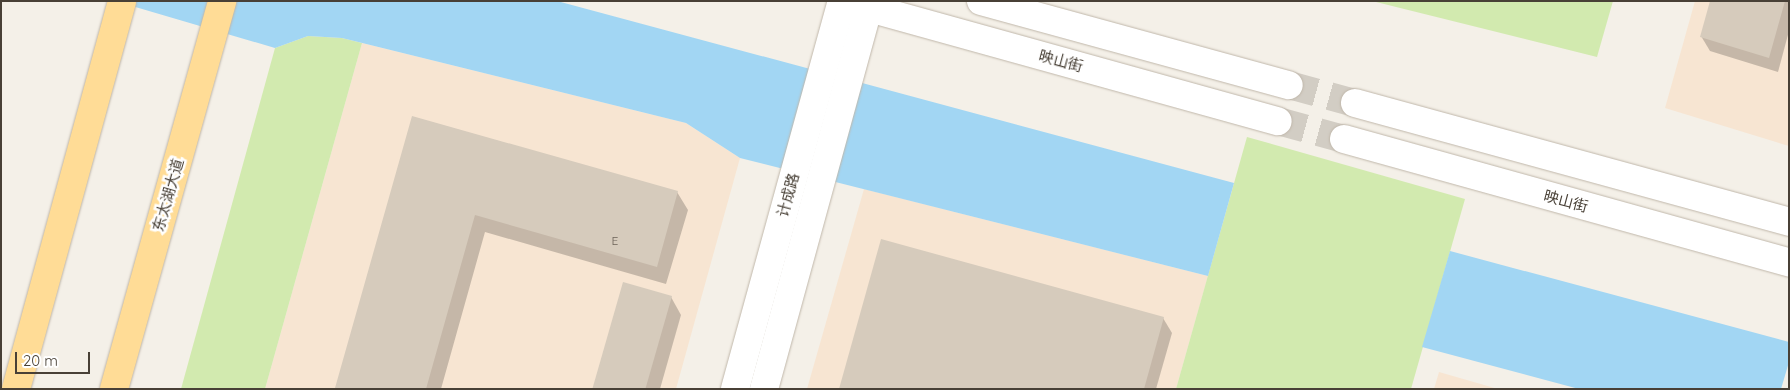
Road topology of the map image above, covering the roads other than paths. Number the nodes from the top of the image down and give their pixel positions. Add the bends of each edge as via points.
1 (122, 1) edge
2 (222, 1) edge
3 (981, 1) edge
4 (856, 3) edge
5 (1289, 85) tunnel mouth
6 (1355, 103) tunnel mouth
7 (1278, 121) tunnel mouth
8 (1344, 139) tunnel mouth
9 (1789, 222) edge
10 (1789, 262) edge
11 (16, 389) edge
12 (114, 389) edge
13 (735, 389) edge
14 (764, 389) edge

1 - 11 main road
2 - 12 main road, 东太湖大道
3 - 5 street
4 - 7 street, 映山街
4 - 13 street, 计成路
4 - 14 street, 计成路
6 - 9 street
8 - 10 street, 映山街

